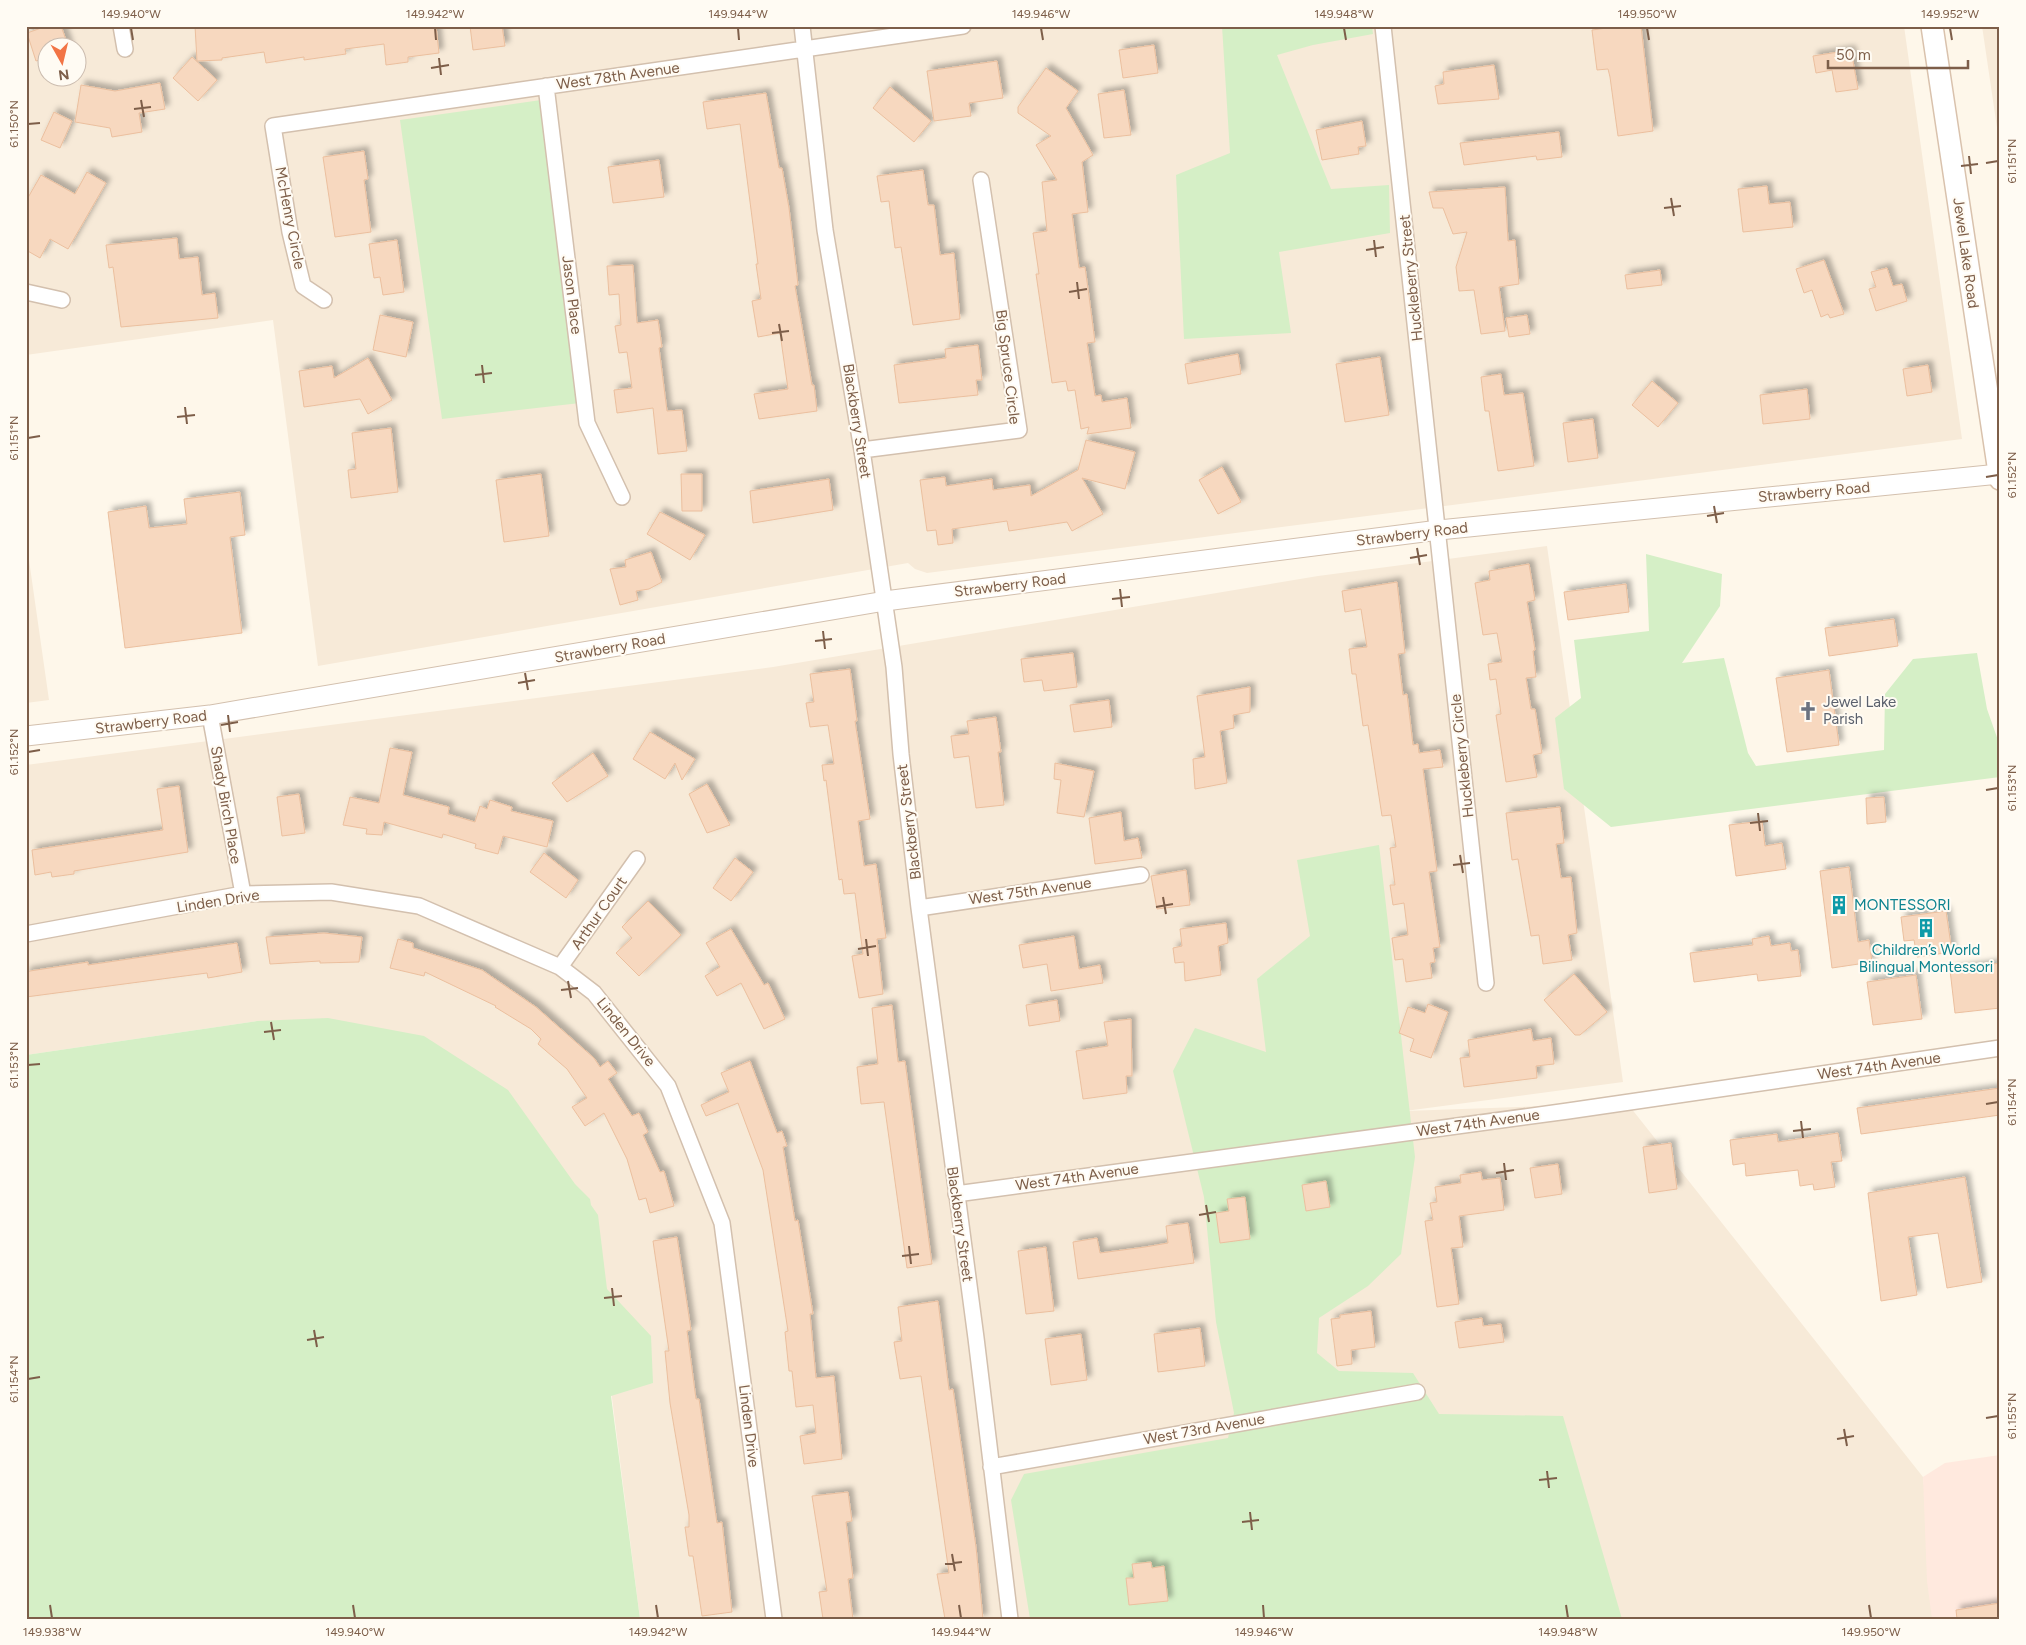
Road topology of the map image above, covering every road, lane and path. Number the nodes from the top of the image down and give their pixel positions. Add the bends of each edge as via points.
1 (121, 26) edge
2 (802, 26) edge
3 (963, 26) edge
4 (1383, 26) edge
5 (1932, 26) edge
6 (805, 48) junction
7 (124, 49) dead end
8 (546, 86) junction
9 (273, 126) joint
10 (981, 180) dead end
11 (26, 292) edge
12 (62, 300) dead end
13 (324, 300) dead end
14 (862, 450) junction
15 (1999, 474) edge
16 (2000, 479) edge
17 (622, 497) dead end
18 (1439, 530) junction
19 (885, 602) junction
20 (210, 715) junction
21 (26, 736) edge
22 (637, 859) dead end
23 (1141, 875) dead end
24 (243, 894) junction
25 (919, 908) junction
26 (26, 934) edge
27 (560, 967) junction
28 (1486, 983) dead end
29 (2000, 1048) edge
30 (956, 1194) junction
31 (1417, 1392) dead end
32 (991, 1467) junction
33 (774, 1619) edge
34 (1010, 1619) edge

1 - 7 street
2 - 6 street, Blackberry Street
3 - 6 street, West 78th Avenue
4 - 18 street, Huckleberry Street
5 - 15 main road, Jewel Lake Road
6 - 8 street, West 78th Avenue
6 - 14 street, Blackberry Street via 825,230
8 - 9 street, West 78th Avenue
8 - 17 street, Jason Place via 588,423
9 - 13 street, McHenry Circle via 290,232 303,286
10 - 14 street, Big Spruce Circle via 1019,430
11 - 12 street
14 - 19 street, Blackberry Street
15 - 16 main road, Jewel Lake Road
15 - 18 street, Strawberry Road
18 - 19 street, Strawberry Road
18 - 28 street, Huckleberry Circle
19 - 20 street, Strawberry Road
19 - 25 street, Blackberry Street
20 - 21 street, Strawberry Road
20 - 24 street, Shady Birch Place
22 - 27 street, Arthur Court
23 - 25 street, West 75th Avenue
24 - 26 street, Linden Drive
24 - 27 street, Linden Drive via 331,892 419,906
25 - 30 street, Blackberry Street
27 - 33 street, Linden Drive via 594,993 668,1086 722,1223
29 - 30 street, West 74th Avenue via 1568,1111
30 - 32 street, Blackberry Street
31 - 32 street, West 73rd Avenue
32 - 34 street, Blackberry Street

